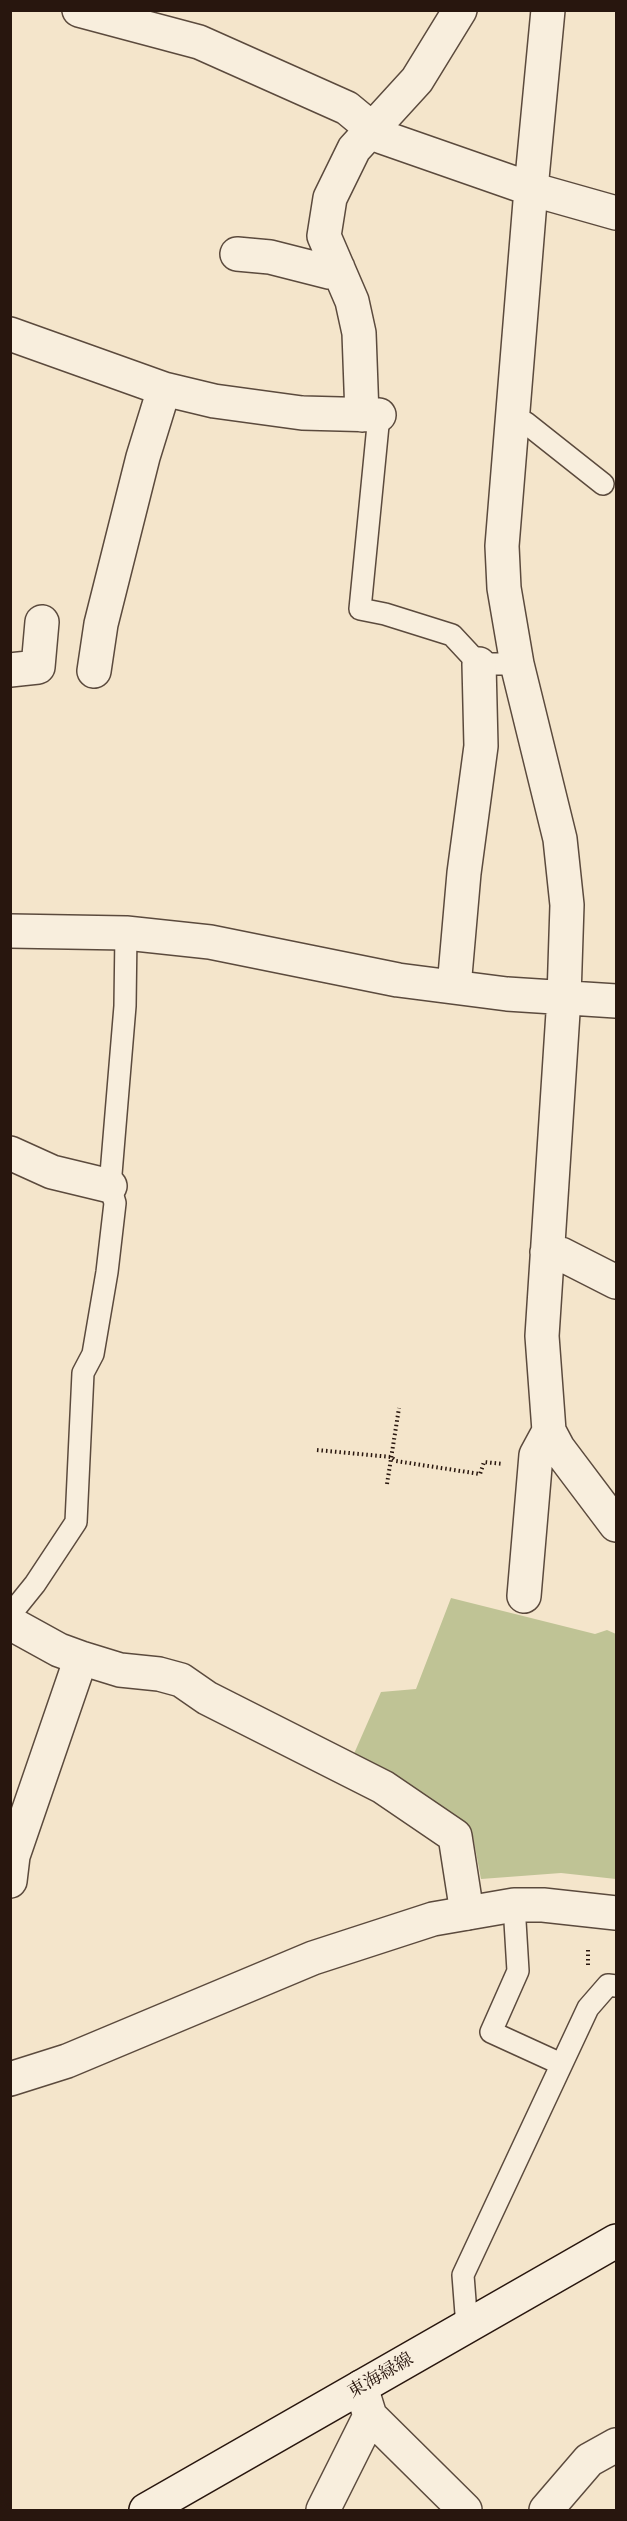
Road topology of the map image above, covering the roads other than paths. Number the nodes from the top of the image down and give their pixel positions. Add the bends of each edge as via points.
1 (79, 10) edge
2 (460, 10) edge
3 (548, 10) edge
4 (373, 130) junction
5 (531, 189) junction
6 (616, 213) edge
7 (237, 254) dead end
8 (338, 268) junction
9 (10, 334) edge
10 (164, 389) junction
11 (371, 415) junction
12 (512, 421) junction
13 (603, 484) dead end
14 (42, 622) dead end
15 (480, 664) junction
16 (517, 664) junction
17 (10, 670) edge
18 (94, 671) dead end
19 (10, 931) edge
20 (126, 933) junction
21 (454, 987) junction
22 (564, 997) junction
23 (616, 1001) edge
24 (10, 1153) edge
25 (110, 1186) junction
26 (547, 1252) junction
27 (616, 1282) edge
28 (549, 1431) junction
29 (616, 1525) edge
30 (524, 1596) dead end
31 (10, 1615) edge
32 (10, 1623) edge
33 (81, 1658) junction
34 (11, 1864) edge
35 (514, 1905) junction
36 (467, 1913) junction
37 (616, 1913) edge
38 (616, 1986) edge
39 (561, 2064) junction
40 (10, 2079) edge
41 (616, 2241) edge
42 (467, 2327) junction
43 (366, 2402) junction
44 (616, 2445) edge
45 (146, 2511) edge
46 (323, 2511) edge
47 (465, 2511) edge
48 (546, 2511) edge

1 - 4 street via 199,42 346,108
2 - 4 street via 417,80
3 - 5 street
4 - 5 street via 382,137
4 - 8 street via 354,148 330,198 324,236
5 - 6 street
5 - 12 street
7 - 8 street via 270,257 329,272
8 - 11 street via 352,301
9 - 10 street
10 - 11 street via 214,401 302,413
10 - 18 street via 104,613
11 - 15 lane via 360,609 452,635
12 - 13 lane via 526,423
12 - 16 street via 502,546 504,588
14 - 17 street via 38,667
15 - 16 lane
15 - 21 street via 481,746
16 - 22 street via 560,839 567,905
19 - 20 street
20 - 21 street via 210,942 398,980
20 - 25 lane via 125,1006
21 - 22 street
22 - 23 street
22 - 26 street
24 - 25 street via 52,1172
25 - 31 lane via 115,1203 107,1272 93,1354 83,1373 76,1522
26 - 27 street via 561,1254
26 - 28 street via 542,1336
28 - 29 street
28 - 30 street via 536,1455
32 - 33 street
33 - 34 street
33 - 36 street via 120,1670 181,1680 207,1698 383,1787 455,1836
35 - 36 street
35 - 37 street
35 - 39 lane via 518,1971 491,2032
36 - 40 street via 433,1919 313,1958 67,2061
38 - 39 lane via 608,1985 588,2008
39 - 42 lane via 463,2275
41 - 42 street, 東海緑線
42 - 43 street, 東海緑線
43 - 45 street, 東海緑線
43 - 46 street
43 - 47 street
44 - 48 street via 588,2460

